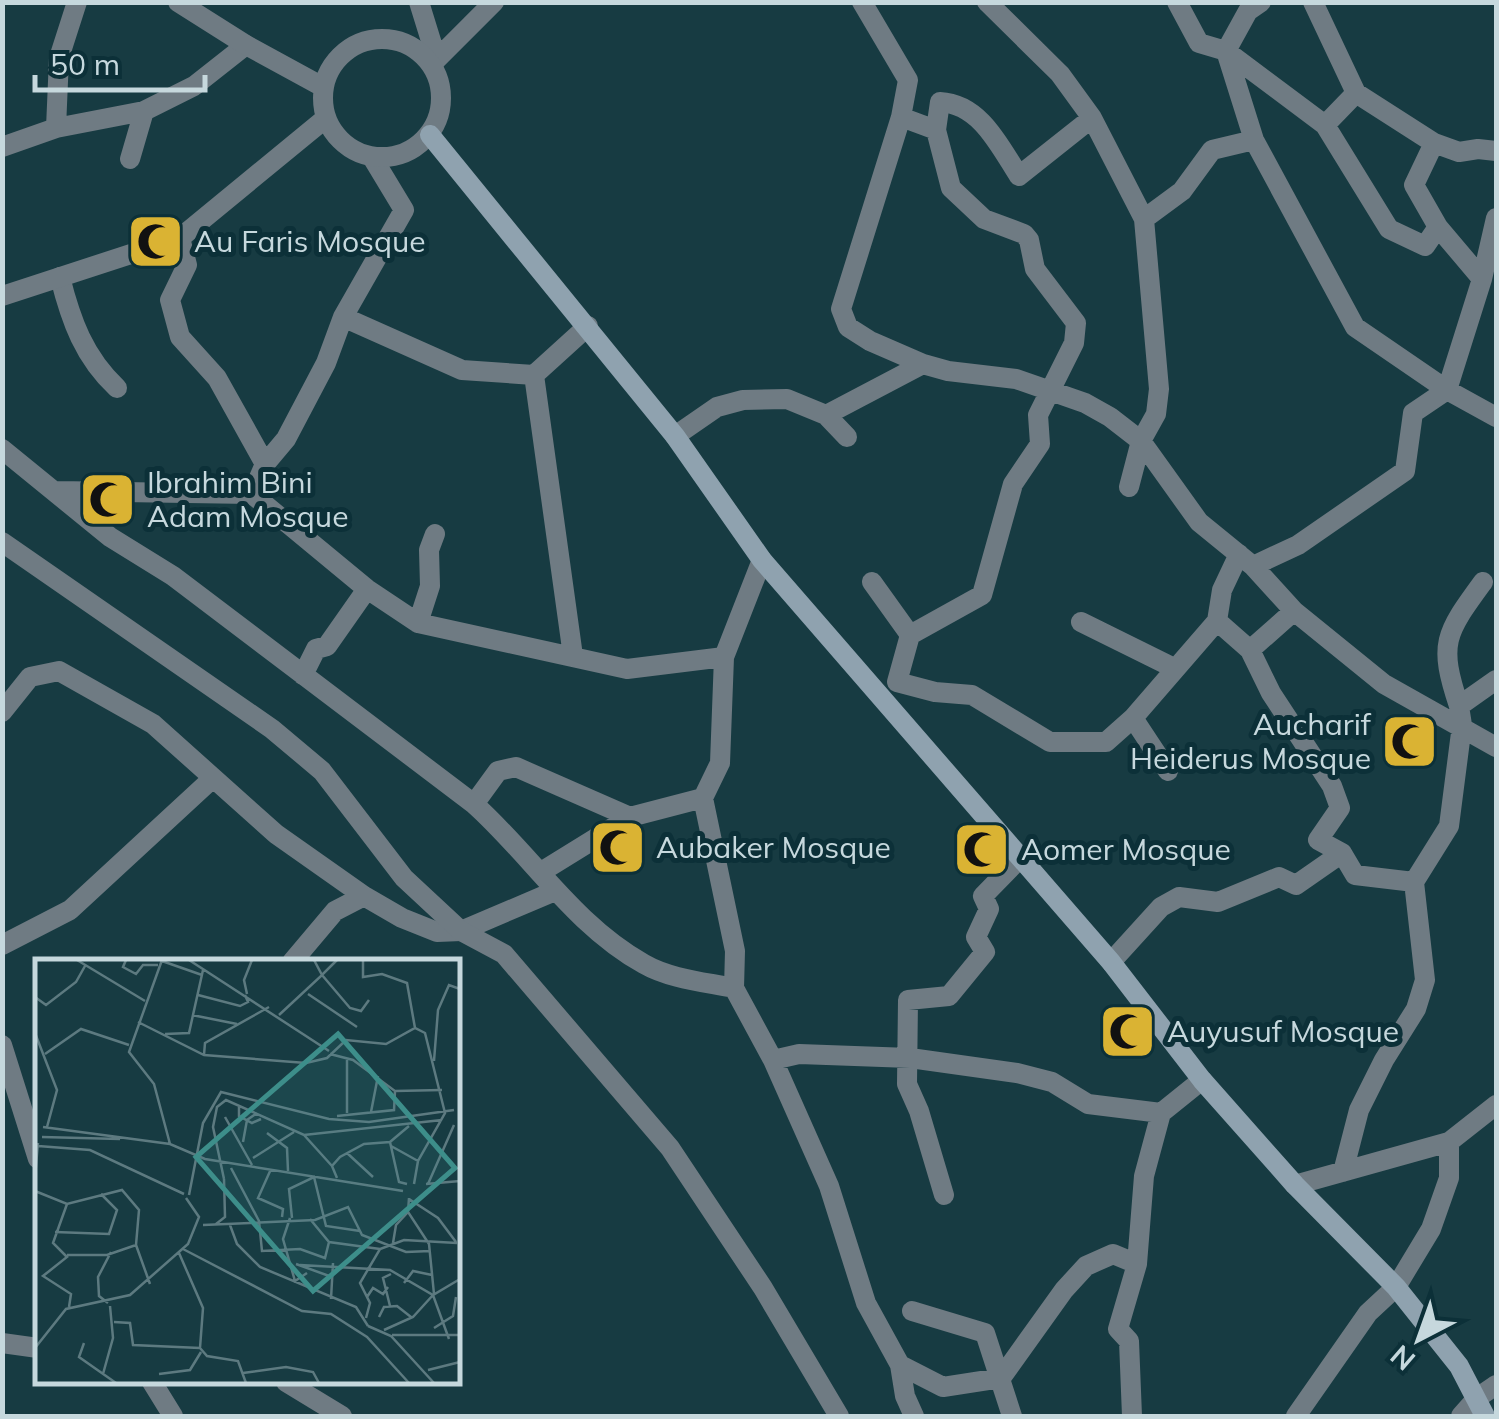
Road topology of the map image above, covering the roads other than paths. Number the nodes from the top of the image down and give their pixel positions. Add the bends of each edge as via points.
1 (77, 2) edge
2 (178, 2) edge
3 (419, 2) edge
4 (494, 2) edge
5 (862, 2) edge
6 (987, 2) edge
7 (1177, 2) edge
8 (1261, 2) edge
9 (1313, 2) edge
10 (246, 45) junction
11 (1226, 51) junction
12 (434, 61) junction
13 (323, 87) junction
14 (1356, 94) junction
15 (144, 112) junction
16 (326, 118) junction
17 (901, 118) junction
18 (1092, 118) junction
19 (1325, 125) junction
20 (56, 128) junction
21 (936, 130) junction
22 (430, 135) junction
23 (1254, 140) junction
24 (1434, 142) junction
25 (2, 147) edge
26 (1496, 151) edge
27 (372, 157) junction
28 (130, 159) dead end
29 (1496, 218) edge
30 (1144, 219) junction
31 (1438, 228) junction
32 (180, 238) junction
33 (60, 277) junction
34 (1482, 279) junction
35 (2, 296) edge
36 (343, 317) junction
37 (588, 326) junction
38 (923, 364) junction
39 (534, 376) junction
40 (117, 388) dead end
41 (1447, 390) junction
42 (1047, 392) junction
43 (826, 415) junction
44 (1496, 417) edge
45 (675, 436) junction
46 (847, 437) dead end
47 (1142, 441) junction
48 (2, 449) edge
49 (264, 464) junction
50 (1129, 487) dead end
51 (56, 491) junction
52 (252, 494) junction
53 (435, 534) dead end
54 (2, 542) edge
55 (762, 560) junction
56 (1246, 560) junction
57 (872, 582) dead end
58 (1483, 582) dead end
59 (367, 590) junction
60 (1294, 611) junction
61 (1217, 621) junction
62 (1081, 622) dead end
63 (418, 623) junction
64 (910, 635) junction
65 (1250, 650) junction
66 (573, 656) junction
67 (724, 657) junction
68 (1174, 668) junction
69 (303, 674) junction
70 (1496, 680) edge
71 (2, 712) edge
72 (1460, 716) junction
73 (1133, 718) junction
74 (1496, 747) edge
75 (1168, 771) dead end
76 (212, 778) junction
77 (703, 798) junction
78 (474, 804) junction
79 (630, 817) junction
80 (1342, 853) junction
81 (1022, 856) junction
82 (541, 872) junction
83 (1414, 882) junction
84 (556, 891) junction
85 (364, 896) junction
86 (461, 931) junction
87 (2, 945) edge
88 (295, 959) edge
89 (1112, 962) junction
90 (734, 988) junction
91 (2, 1044) edge
92 (910, 1058) junction
93 (773, 1060) junction
94 (1202, 1080) junction
95 (1496, 1105) edge
96 (1162, 1113) junction
97 (1450, 1142) junction
98 (35, 1149) edge
99 (1343, 1172) junction
100 (1296, 1185) junction
101 (944, 1195) dead end
102 (1136, 1264) junction
103 (1396, 1287) junction
104 (912, 1311) dead end
105 (2, 1343) edge
106 (35, 1348) edge
107 (900, 1365) junction
108 (1001, 1378) junction
109 (153, 1384) edge
110 (289, 1384) edge
111 (1496, 1386) edge
112 (1481, 1407) edge
113 (173, 1416) edge
114 (342, 1416) edge
115 (839, 1416) edge
116 (914, 1416) edge
117 (1012, 1416) edge
118 (1132, 1416) edge
119 (1296, 1416) edge
120 (1461, 1416) edge

1 - 20 street via 60,58
2 - 10 street
3 - 12 street
4 - 12 street
5 - 17 street via 908,80
6 - 18 street via 1060,74
7 - 11 street via 1199,43
8 - 11 street via 1248,10
9 - 14 street
10 - 13 street
10 - 15 street via 194,86
11 - 19 street
11 - 23 street
12 - 13 street via 400,40 360,42 342,52
12 - 22 street via 442,100
13 - 16 street
14 - 19 street
14 - 24 street
15 - 20 street
15 - 28 street
16 - 27 street via 344,144
16 - 32 street
17 - 21 street
17 - 38 street via 841,308 848,327
18 - 21 street via 1019,176 989,129 958,103 940,102
18 - 30 street
19 - 31 street via 1389,229 1424,246
20 - 25 street
21 - 42 street via 951,188 984,219 1030,240 1035,269 1076,323 1074,343
22 - 27 street via 404,154
22 - 37 main road
23 - 30 street via 1212,150 1182,191
23 - 41 street via 1355,327
24 - 26 street via 1459,152
24 - 31 street via 1414,186
27 - 36 street via 404,210
29 - 34 street
30 - 47 street via 1159,389
31 - 34 street
32 - 33 street
32 - 49 street via 187,265 170,300 180,337 217,378
33 - 35 street
33 - 40 street via 72,323 96,368
34 - 41 street
36 - 39 street via 462,370
36 - 49 street via 294,424
37 - 39 street
37 - 45 main road
38 - 42 street via 1016,378
38 - 43 street
39 - 66 street
41 - 44 street
41 - 56 street via 1413,413 1405,471 1298,544
42 - 47 street via 1085,403
42 - 64 street via 1038,415 1040,444 1013,484 982,595
43 - 45 street via 786,399 743,400 717,407
43 - 46 street
45 - 55 main road
47 - 50 street
47 - 56 street via 1199,522
48 - 51 street
49 - 52 street
51 - 52 street
51 - 69 street
52 - 59 street
53 - 63 street
54 - 86 street via 272,728 322,771 404,878
55 - 67 street
55 - 81 main road
56 - 60 street
56 - 61 street via 1222,590
57 - 64 street
58 - 72 street via 1452,624 1445,665
59 - 63 street
59 - 69 street
60 - 65 street
60 - 72 street via 1384,684
61 - 65 street
61 - 68 street
62 - 68 street
63 - 66 street
64 - 73 street via 896,682 972,695 1050,742 1106,742
65 - 80 street via 1332,786 1340,808 1318,840
66 - 67 street via 627,669
67 - 77 street via 720,763
68 - 73 street
69 - 78 street
70 - 72 street
71 - 76 street via 30,677 59,671 153,724
72 - 74 street
72 - 83 street via 1449,826
73 - 75 street
76 - 85 street
76 - 87 street via 70,910
77 - 79 street
77 - 90 street via 735,950
78 - 79 street via 498,770 516,768
78 - 82 street
79 - 82 street
80 - 83 street via 1354,875
80 - 89 street via 1296,885 1279,877 1218,902 1180,897 1161,907
81 - 89 main road
81 - 92 street via 982,896 989,909 976,937 984,952 949,996 908,1000
82 - 84 street
83 - 99 street via 1425,980 1416,1009 1358,1110
84 - 86 street
84 - 90 street via 646,966
85 - 86 street via 437,932
85 - 88 street via 335,911
86 - 115 street via 504,954 670,1148
89 - 94 main road
90 - 93 street
91 - 98 street
92 - 93 street via 799,1054
92 - 96 street via 1017,1073 1052,1082 1088,1104
92 - 101 street via 907,1084
93 - 107 street via 829,1186 866,1303
94 - 96 street
94 - 100 main road
95 - 97 street
96 - 102 street via 1144,1176
97 - 99 street
97 - 103 street via 1449,1178 1432,1230
99 - 100 street
100 - 103 main road
102 - 108 street via 1112,1254 1086,1266
102 - 118 street via 1118,1330 1130,1341
103 - 112 main road
103 - 119 street via 1368,1314
104 - 108 street via 985,1333
105 - 106 street
107 - 108 street via 944,1387
107 - 116 street
108 - 117 street
109 - 113 street
110 - 114 street
111 - 112 street
112 - 120 street

